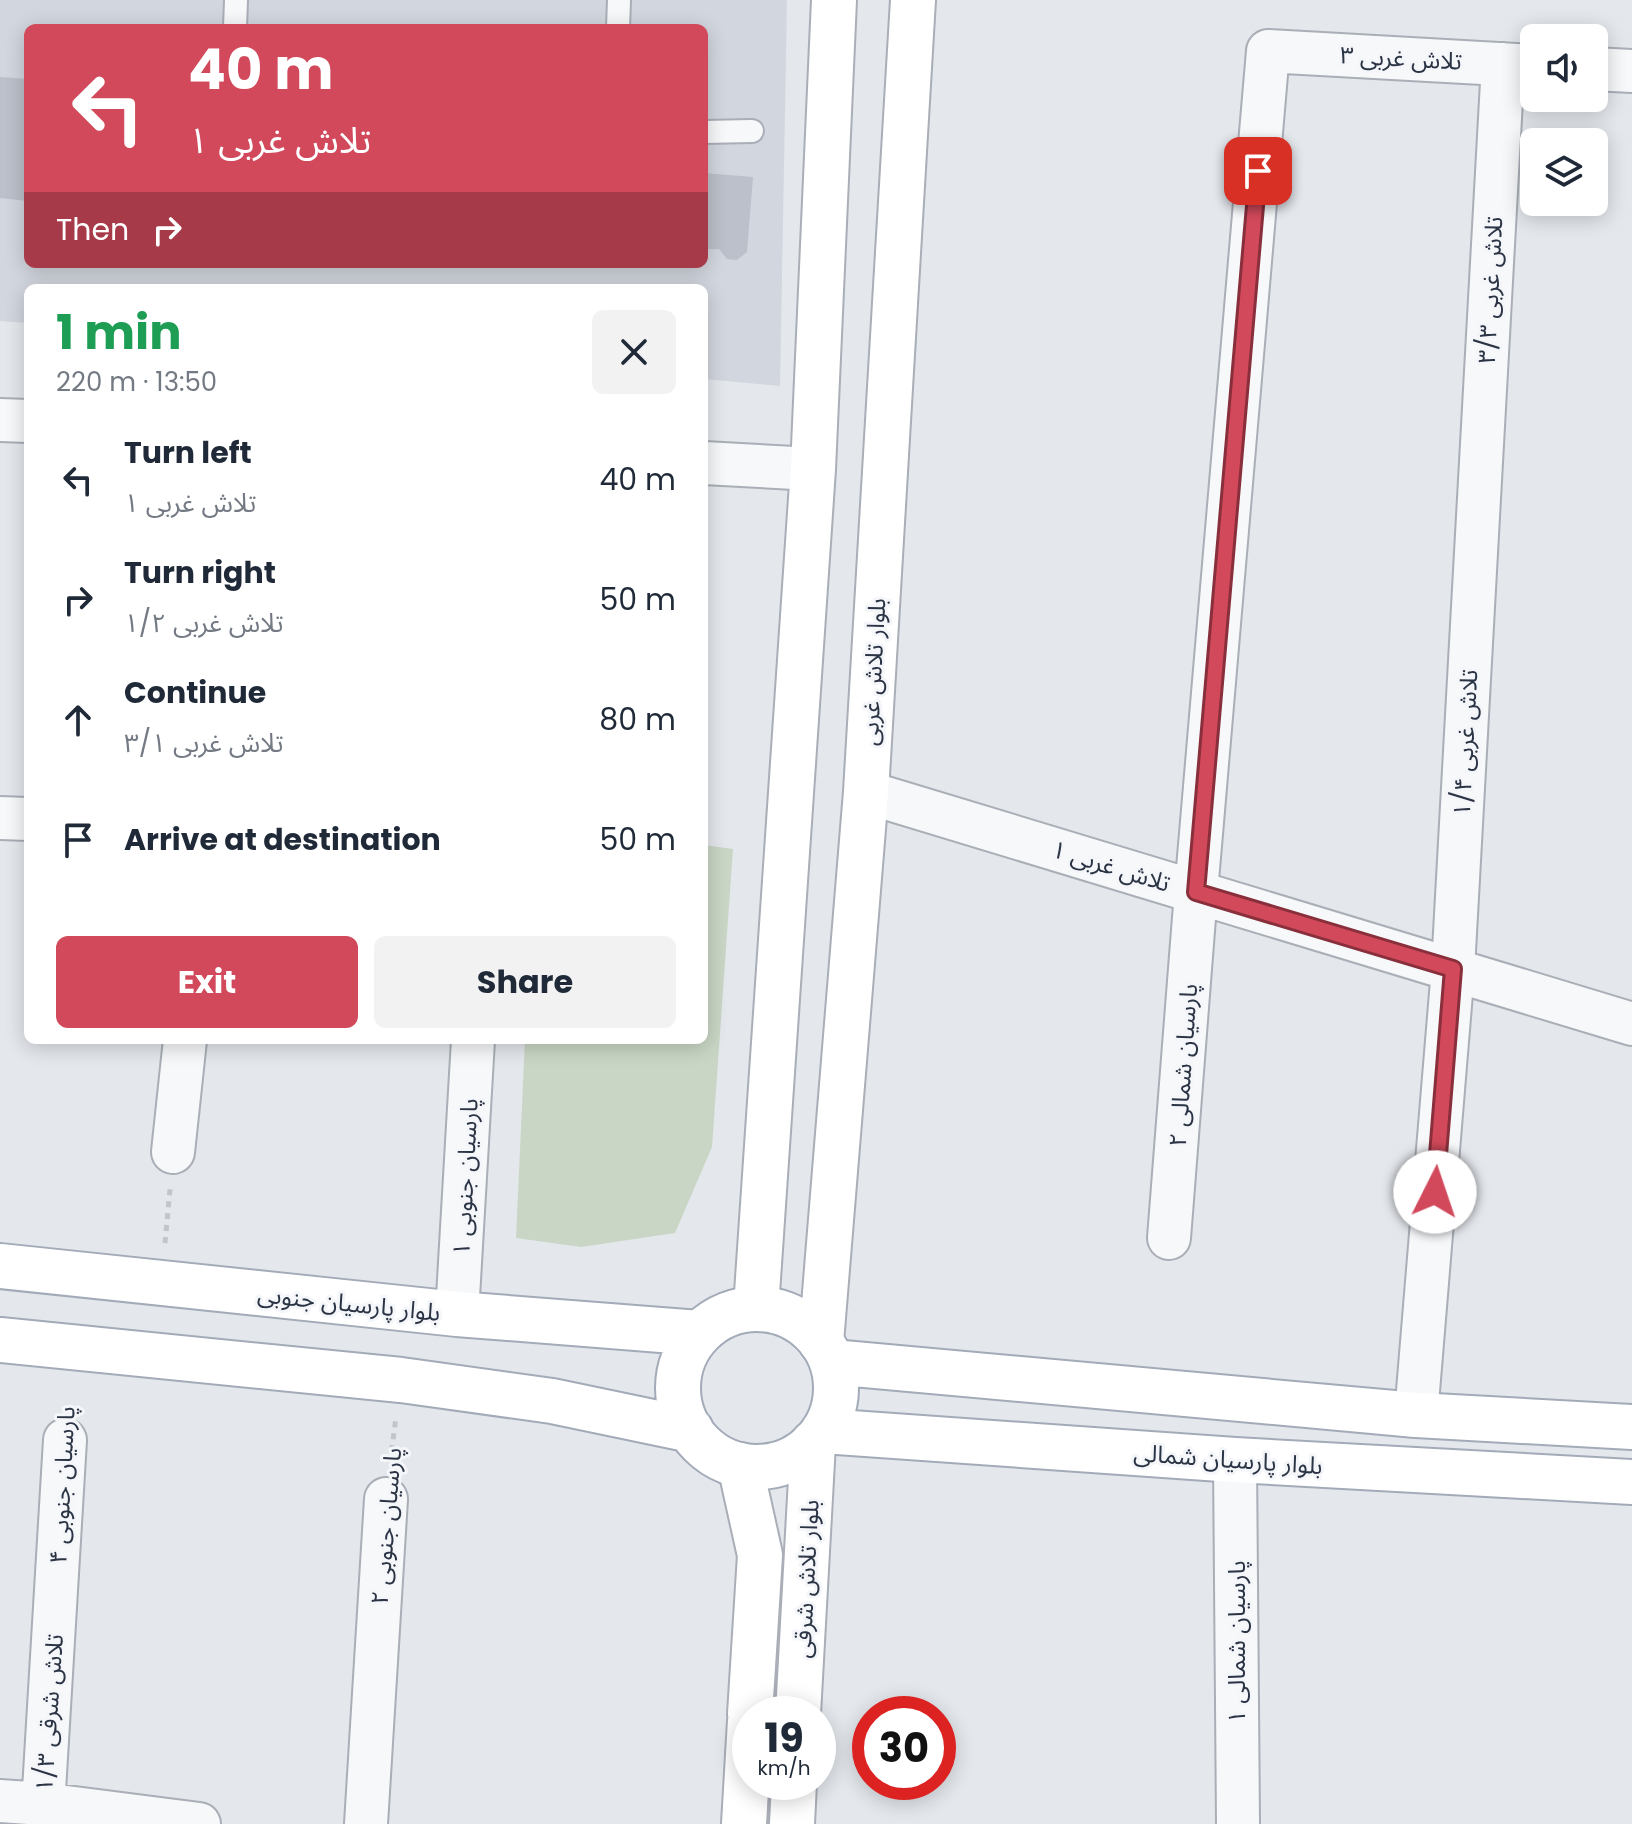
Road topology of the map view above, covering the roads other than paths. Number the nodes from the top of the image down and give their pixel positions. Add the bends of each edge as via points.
1 (236, 0) edge
2 (619, 0) edge
3 (834, 0) edge
4 (913, 0) edge
5 (235, 24) edge
6 (618, 24) edge
7 (1268, 51) joint
8 (1519, 65) edge
9 (1608, 70) edge
10 (1632, 71) edge
11 (752, 131) dead end
12 (708, 132) edge
13 (0, 420) edge
14 (24, 421) edge
15 (708, 463) edge
16 (813, 469) junction
17 (1478, 516) joint
18 (866, 792) junction
19 (0, 818) edge
20 (24, 819) edge
21 (1196, 892) junction
22 (1453, 969) junction
23 (1632, 1024) edge
24 (185, 1044) edge
25 (473, 1044) edge
26 (173, 1152) road end
27 (1169, 1238) dead end
28 (0, 1266) edge
29 (756, 1308) junction
30 (457, 1314) junction
31 (699, 1333) junction
32 (0, 1340) edge
33 (826, 1352) junction
34 (1416, 1415) junction
35 (1632, 1427) edge
36 (691, 1430) junction
37 (818, 1437) junction
38 (65, 1440) dead end
39 (1235, 1460) junction
40 (740, 1465) junction
41 (1632, 1482) edge
42 (386, 1499) road end
43 (807, 1553) junction
44 (760, 1555) junction
45 (54, 1622) joint
46 (751, 1696) edge
47 (799, 1696) edge
48 (745, 1800) edge
49 (793, 1800) edge
50 (0, 1801) edge
51 (43, 1814) edge
52 (199, 1824) edge
53 (366, 1824) edge
54 (744, 1824) edge
55 (792, 1824) edge
56 (1238, 1824) edge

1 - 5 lane
2 - 6 lane
3 - 16 main road
4 - 18 main road, بلوار تلاش غربی
7 - 8 street, ۳ تلاش غربی
7 - 21 street, ۲ پارسیان شمالی
8 - 17 street, ۳/۳ تلاش غربی
9 - 10 street
11 - 12 lane
13 - 14 street
15 - 16 street
16 - 29 main road
17 - 22 street, ۱/۴ تلاش غربی
18 - 21 street, ۱ تلاش غربی
18 - 33 main road, بلوار تلاش غربی
19 - 20 street
21 - 22 street, ۱ تلاش غربی
21 - 27 street, ۲ پارسیان شمالی
22 - 23 street, ۱ تلاش غربی
22 - 34 street, ۱/۴ تلاش غربی
24 - 26 street
25 - 30 street, ۱ پارسیان جنوبی
28 - 30 main road, بلوار پارسیان جنوبی
29 - 31 main road via 716,1320
29 - 33 main road via 799,1321
30 - 31 main road, بلوار پارسیان جنوبی
31 - 36 main road via 685,1354 678,1380 680,1406
32 - 36 main road via 401,1380 552,1401
33 - 34 main road
33 - 37 main road via 836,1390 830,1418
34 - 35 main road
36 - 40 main road via 704,1446
37 - 39 main road, بلوار پارسیان شمالی
37 - 40 main road via 787,1461
37 - 43 main road, بلوار تلاش شرقی
38 - 45 street, ۴ پارسیان جنوبی
39 - 41 main road, بلوار پارسیان شمالی
39 - 56 street, ۱ پارسیان شمالی
40 - 44 main road, بلوار تلاش شرقی
42 - 53 street, ۲ پارسیان جنوبی
43 - 44 main road via 794,1545 779,1545
43 - 47 main road, بلوار تلاش شرقی
44 - 46 main road, بلوار تلاش شرقی
45 - 51 street, ۱/۳ تلاش شرقی
48 - 54 main road
49 - 55 main road
50 - 51 street
51 - 52 street

